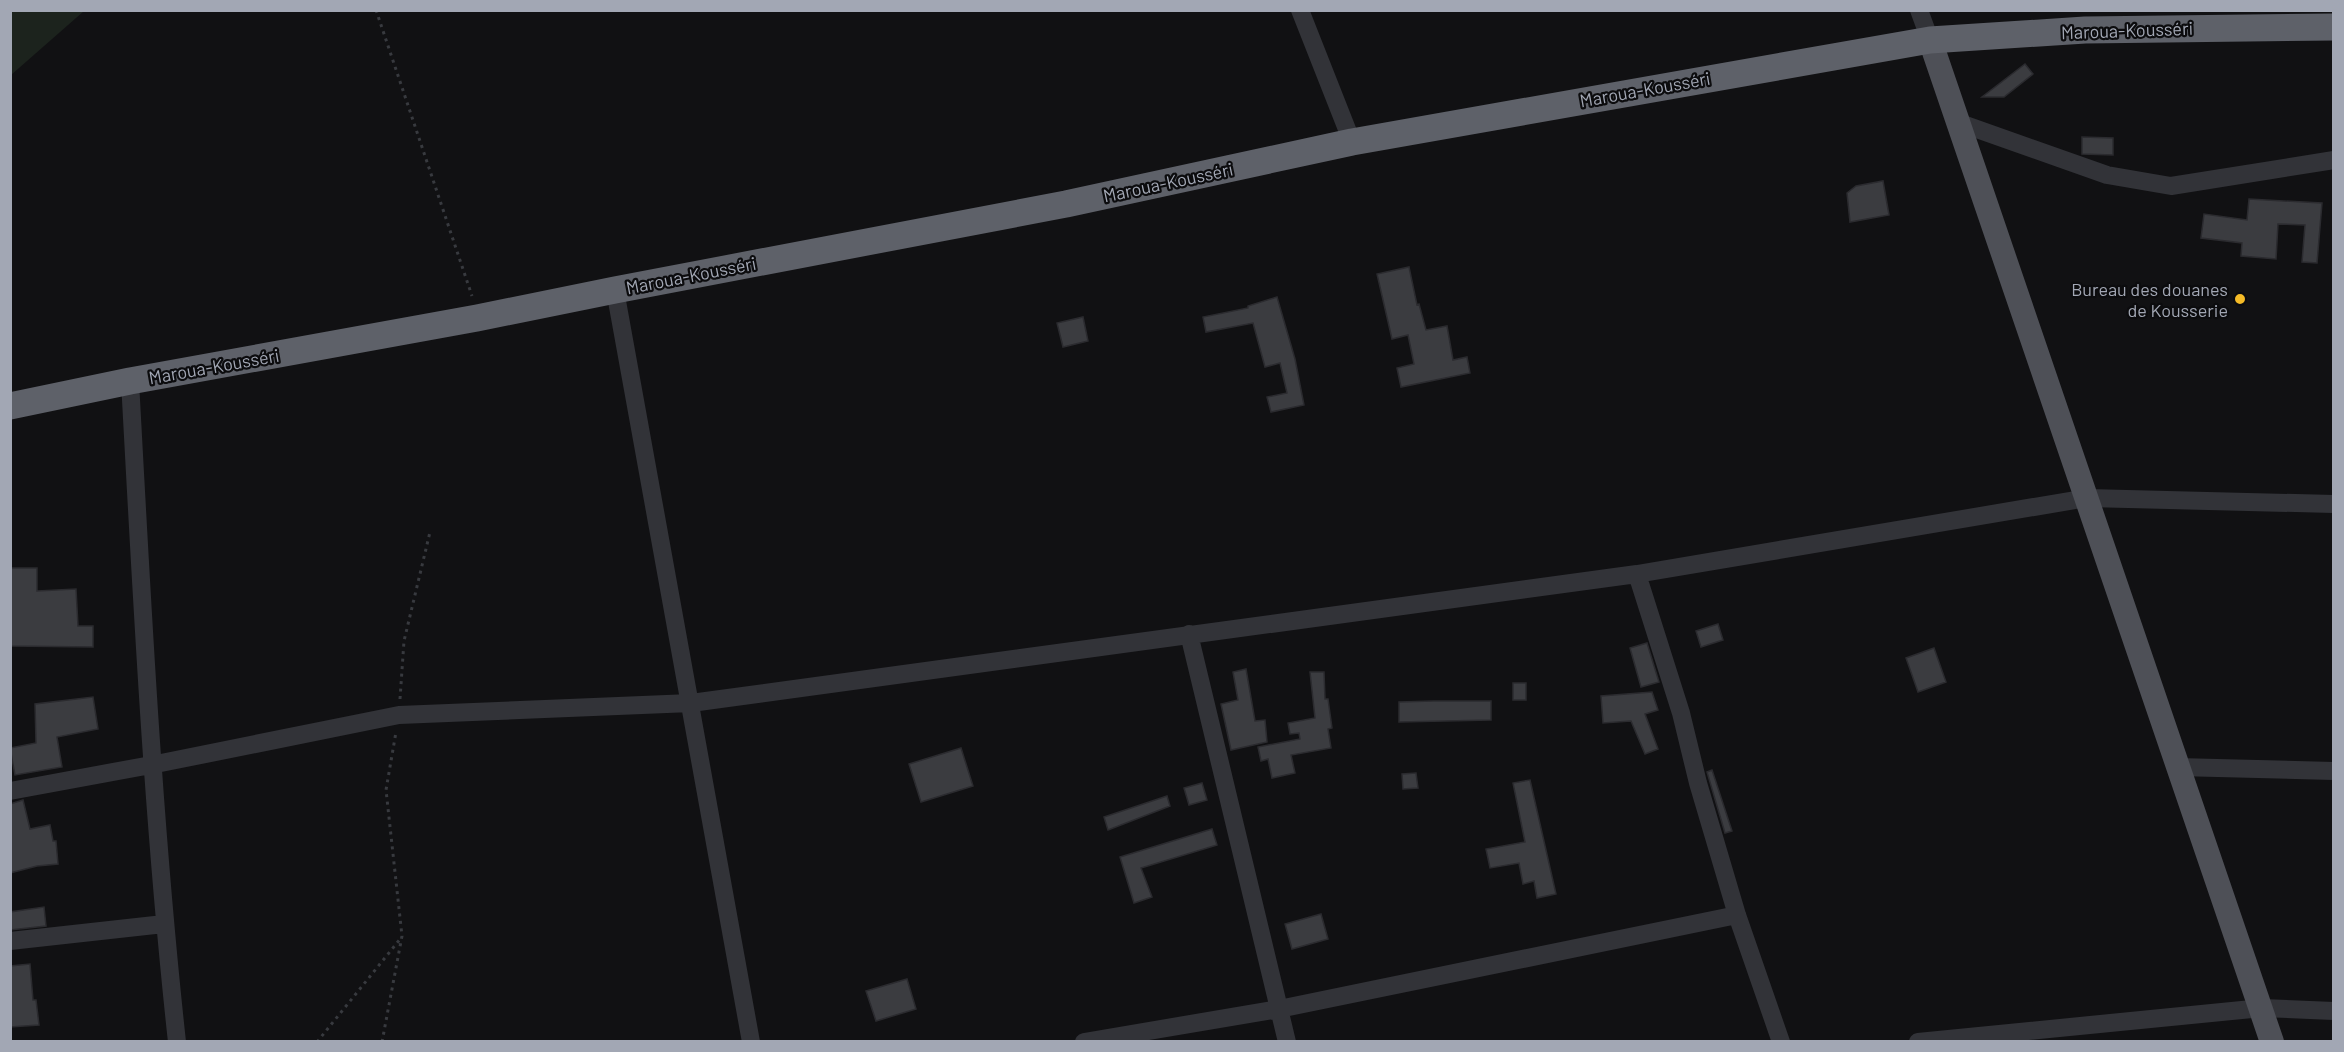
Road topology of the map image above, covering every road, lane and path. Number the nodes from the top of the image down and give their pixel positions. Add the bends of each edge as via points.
1 (376, 10) edge
2 (1300, 10) edge
3 (1919, 10) edge
4 (2254, 18) edge
5 (2334, 27) edge
6 (1930, 40) junction
7 (1957, 122) junction
8 (1352, 142) junction
9 (2334, 160) edge
10 (615, 290) junction
11 (477, 318) junction
12 (129, 381) junction
13 (10, 406) edge
14 (2087, 498) junction
15 (2334, 504) edge
16 (430, 532) dead end
17 (1636, 574) junction
18 (1189, 634) junction
19 (691, 703) junction
20 (399, 715) junction
21 (152, 765) junction
22 (2177, 767) junction
23 (2334, 771) edge
24 (10, 791) edge
25 (1737, 915) junction
26 (164, 924) junction
27 (402, 936) junction
28 (10, 942) edge
29 (2262, 1008) junction
30 (1279, 1009) junction
31 (2334, 1011) edge
32 (177, 1041) edge
33 (317, 1041) edge
34 (382, 1041) edge
35 (751, 1041) edge
36 (1084, 1041) edge
37 (1287, 1041) edge
38 (1781, 1041) edge
39 (1918, 1041) edge
40 (2272, 1041) edge

1 - 11 path
2 - 8 street
3 - 6 street
4 - 5 highway, Maroua-Kousséri
4 - 6 highway, Maroua-Kousséri
6 - 7 main road
6 - 8 highway, Maroua-Kousséri
7 - 9 street via 2108,175 2171,186
7 - 14 main road
8 - 10 highway, Maroua-Kousséri via 1066,204
10 - 11 highway, Maroua-Kousséri
10 - 19 street
11 - 12 highway, Maroua-Kousséri
12 - 13 highway, Maroua-Kousséri
12 - 21 street
14 - 15 street
14 - 17 street
14 - 22 main road
16 - 20 path via 404,640
17 - 18 street
17 - 25 street via 1681,713
18 - 19 street
18 - 30 street
19 - 20 street
19 - 35 street
20 - 21 street
20 - 27 path via 386,790
21 - 24 street
21 - 26 street
22 - 23 street
22 - 29 main road
25 - 30 street
25 - 38 street
26 - 28 street
26 - 32 street
27 - 33 path
27 - 34 path
29 - 31 street
29 - 39 street
29 - 40 main road
30 - 36 street
30 - 37 street

